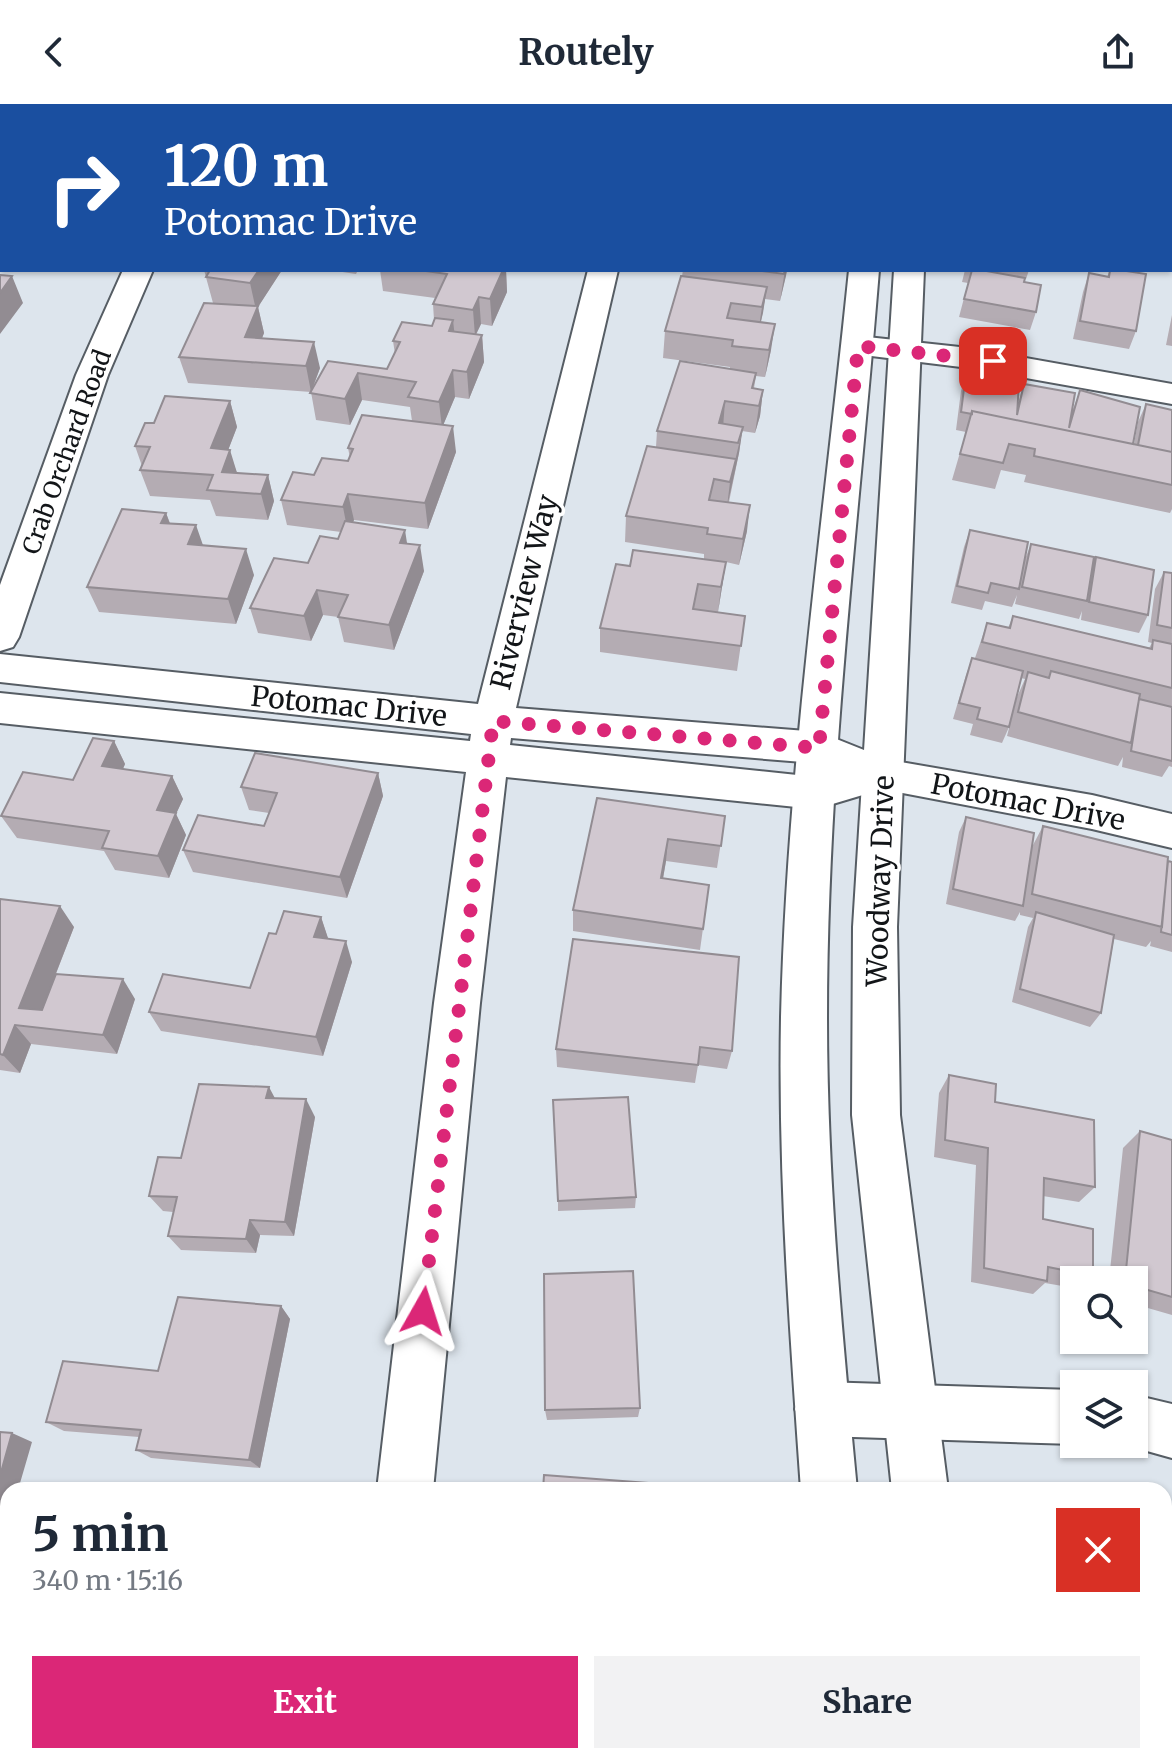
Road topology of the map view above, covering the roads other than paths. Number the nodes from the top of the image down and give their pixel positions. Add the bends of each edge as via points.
1 (137, 272) edge
2 (603, 272) edge
3 (864, 272) edge
4 (909, 272) edge
5 (858, 346) junction
6 (904, 349) junction
7 (1172, 394) edge
8 (0, 637) edge
9 (0, 668) edge
10 (0, 708) edge
11 (490, 740) junction
12 (819, 748) junction
13 (884, 775) junction
14 (816, 793) junction
15 (1172, 831) edge
16 (822, 1409) junction
17 (913, 1412) junction
18 (1060, 1417) edge
19 (1148, 1425) edge
20 (1172, 1431) edge
21 (406, 1482) edge
22 (828, 1482) edge
23 (919, 1482) edge

1 - 8 street, Crab Orchard Road via 92,375
2 - 11 street, Riverview Way
3 - 5 street
4 - 6 street, Woodway Drive
5 - 6 street
5 - 12 street
6 - 7 street
6 - 13 street, Woodway Drive
9 - 11 street, Potomac Drive
10 - 11 street, Potomac Drive
11 - 12 street, Potomac Drive
11 - 14 street, Potomac Drive
11 - 21 street, Riverview Way
12 - 13 street, Potomac Drive
12 - 14 street
13 - 14 street, Potomac Drive
13 - 15 street, Potomac Drive
13 - 17 street, Woodway Drive via 875,927 876,1115
14 - 16 street via 806,950 804,1141
16 - 17 street
16 - 22 street
17 - 18 street
17 - 23 street, Woodway Drive
19 - 20 street

